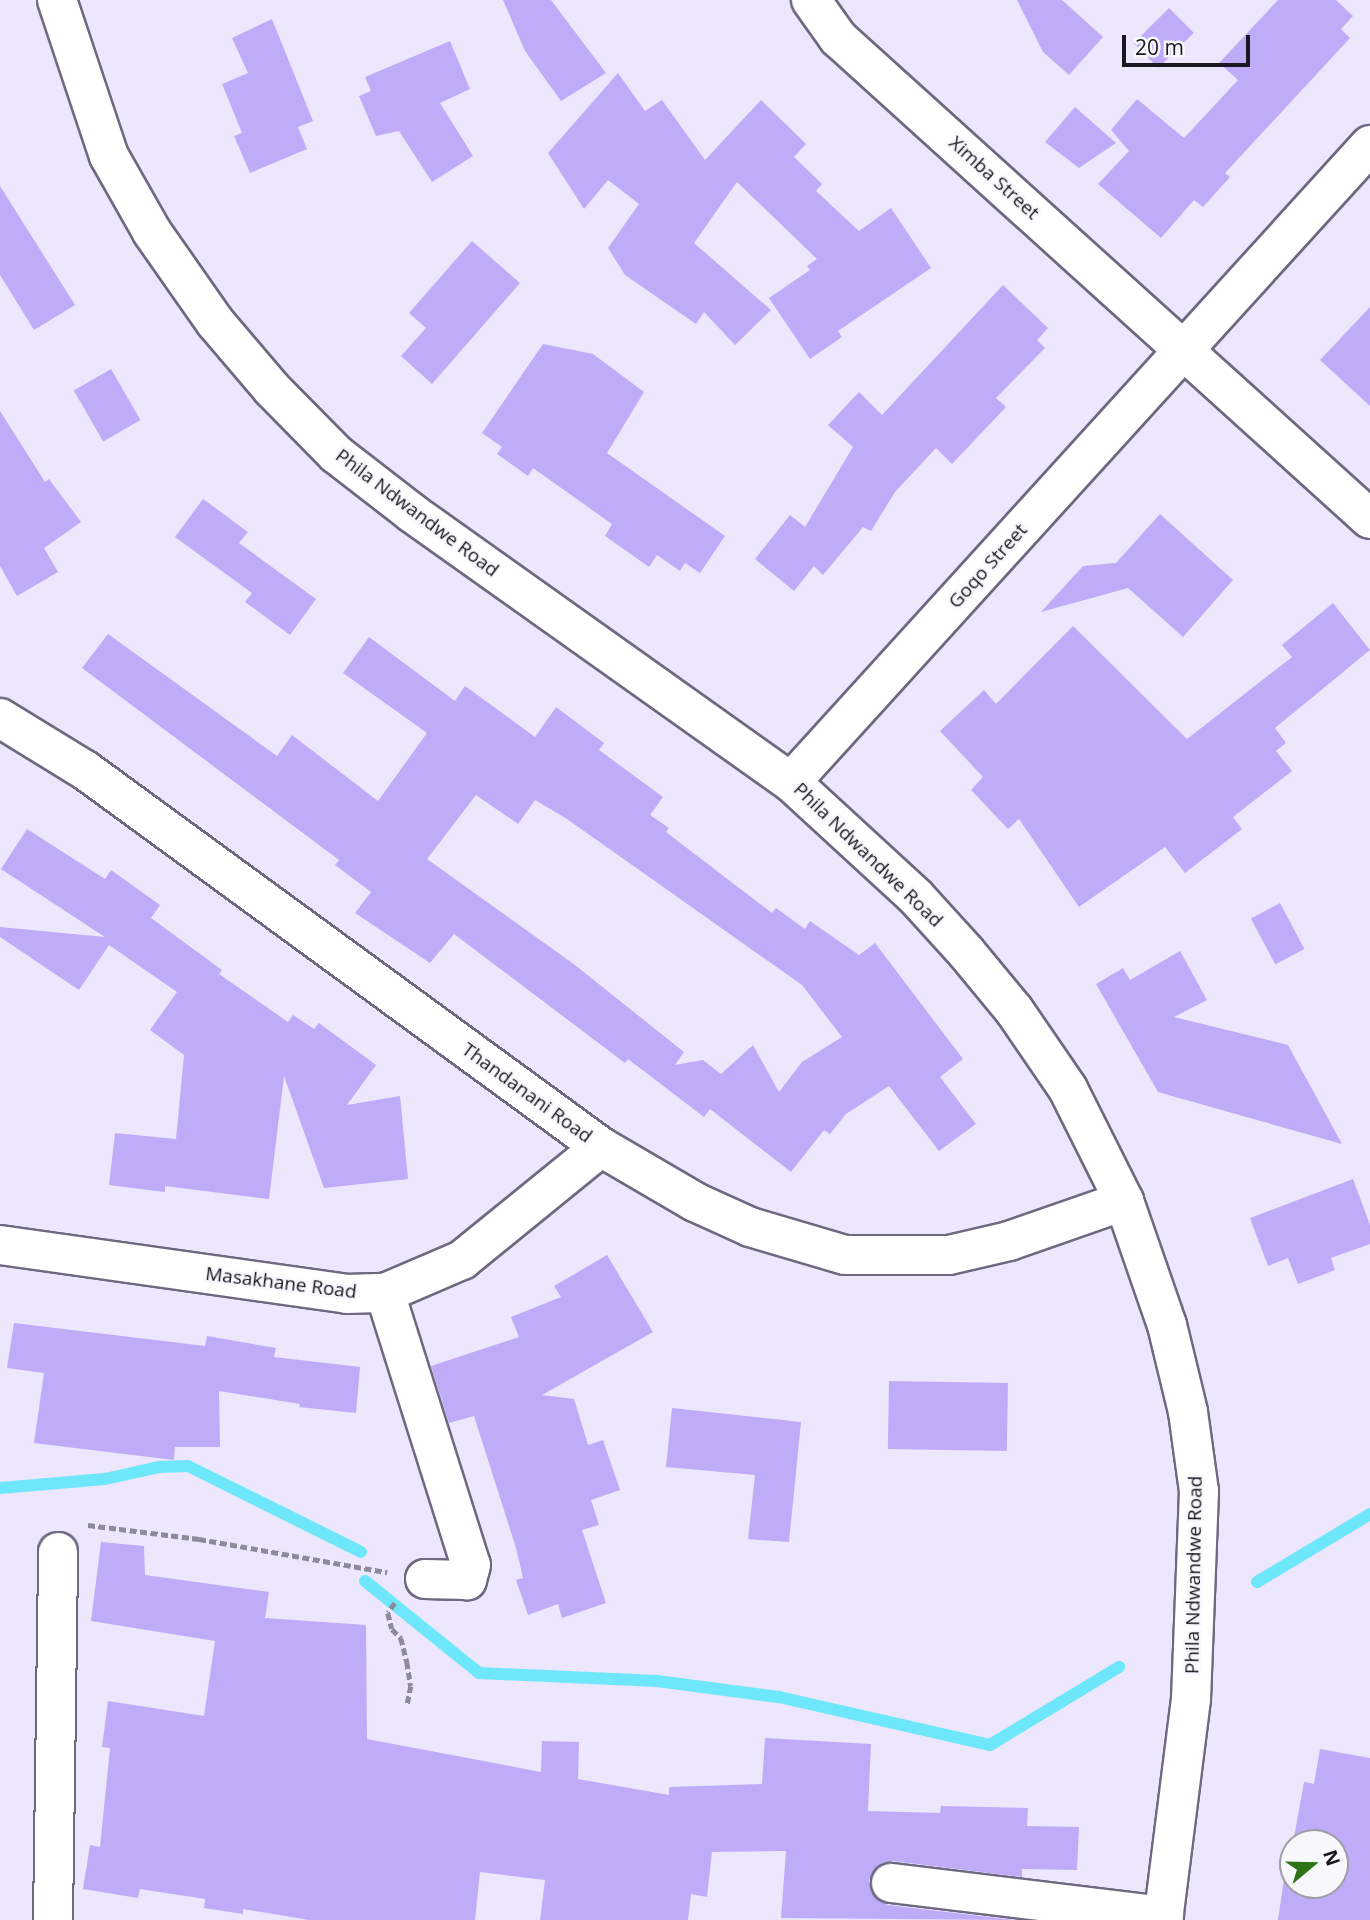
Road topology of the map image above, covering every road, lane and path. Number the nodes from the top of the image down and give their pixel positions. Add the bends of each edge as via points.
1 (57, 0) edge
2 (811, 0) edge
3 (1370, 145) edge
4 (1185, 349) junction
5 (1370, 519) edge
6 (1, 722) edge
7 (792, 782) junction
8 (601, 1147) junction
9 (1124, 1201) junction
10 (0, 1245) edge
11 (385, 1293) junction
12 (58, 1552) joint
13 (411, 1576) joint
14 (388, 1613) dead end
15 (407, 1707) dead end
16 (891, 1883) dead end
17 (1164, 1918) edge
18 (53, 1920) edge

1 - 7 street, Phila Ndwandwe Road via 109,156 152,232 215,323 272,390 336,454 412,513
2 - 4 street, Ximba Street via 838,38
3 - 4 street, Goqo Street
4 - 5 street
4 - 7 street, Goqo Street
6 - 8 street, Thandanani Road via 85,770
7 - 9 street, Phila Ndwandwe Road via 916,897 1014,1010 1068,1089
8 - 9 street, Thandanani Road via 695,1202 750,1227 845,1255 949,1255 1009,1241
8 - 11 street, Masakhane Road via 462,1260
9 - 17 street, Phila Ndwandwe Road via 1167,1325 1188,1412 1199,1491 1191,1699
10 - 11 street, Masakhane Road via 348,1294
11 - 13 street via 471,1565 467,1580
12 - 13 path via 64,1531 100,1524
12 - 18 street
14 - 15 path via 407,1662 411,1686
16 - 17 street

